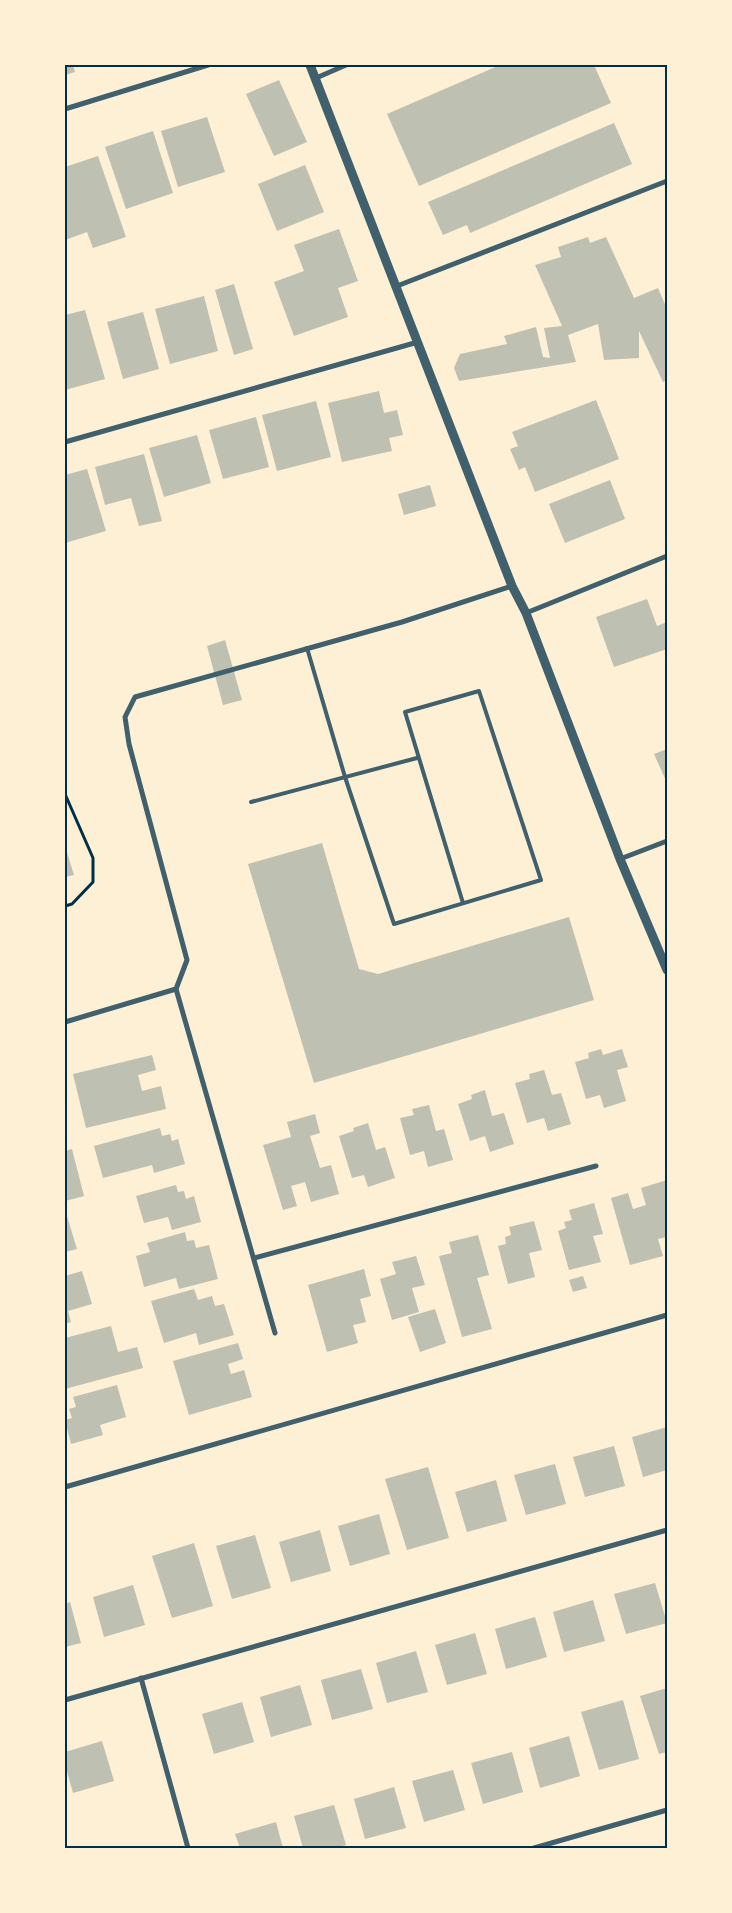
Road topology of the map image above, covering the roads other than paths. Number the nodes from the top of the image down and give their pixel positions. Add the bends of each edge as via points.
1 (208, 65) edge
2 (310, 65) edge
3 (346, 65) edge
4 (316, 78) junction
5 (65, 109) edge
6 (667, 181) edge
7 (397, 286) junction
8 (419, 342) junction
9 (65, 442) edge
10 (667, 556) edge
11 (512, 586) junction
12 (526, 613) junction
13 (307, 648) junction
14 (417, 758) junction
15 (345, 777) junction
16 (251, 802) dead end
17 (667, 841) edge
18 (620, 858) junction
19 (463, 903) junction
20 (667, 970) edge
21 (176, 989) junction
22 (65, 1022) edge
23 (596, 1166) dead end
24 (254, 1258) junction
25 (667, 1314) edge
26 (276, 1333) dead end
27 (65, 1487) edge
28 (667, 1530) edge
29 (141, 1678) junction
30 (65, 1700) edge
31 (667, 1810) edge
32 (188, 1848) edge
33 (534, 1848) edge

1 - 5 street
2 - 4 street
3 - 4 street
4 - 7 street
6 - 7 street
7 - 8 street
8 - 9 street
8 - 11 street
10 - 12 street
11 - 12 street
11 - 13 street via 402,622
12 - 18 street
13 - 15 lane
13 - 21 street via 135,696 125,718 129,744 187,960
14 - 15 lane
14 - 19 lane
14 - 19 lane via 405,712 478,691 542,880
15 - 16 lane
15 - 19 lane via 394,924
17 - 18 street
18 - 20 street
21 - 22 street
21 - 24 street
23 - 24 street
24 - 26 street
25 - 27 street
28 - 29 street
29 - 30 street
29 - 32 street
31 - 33 street

